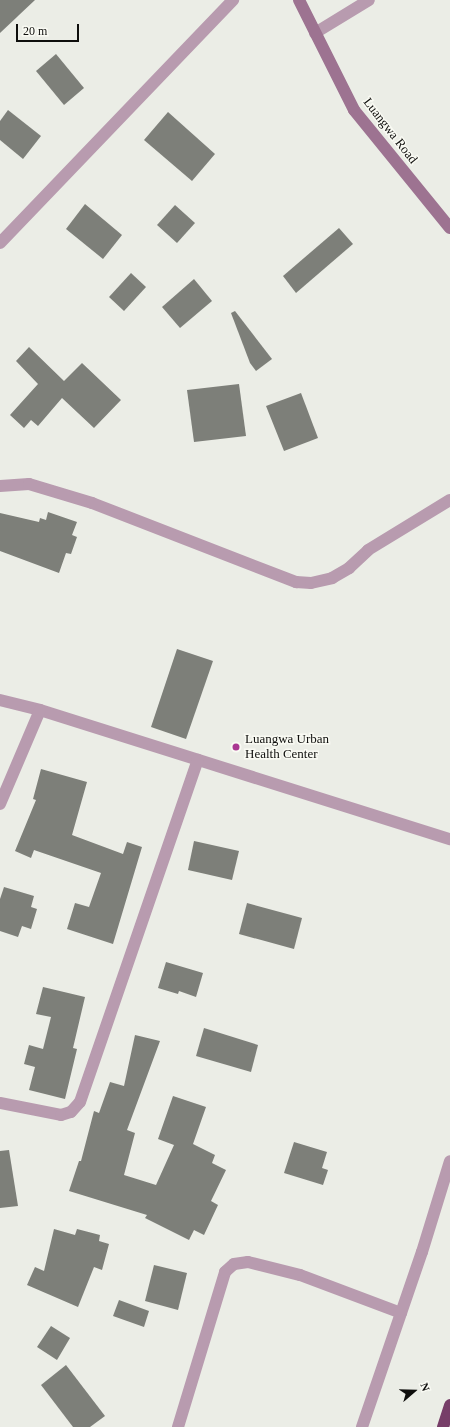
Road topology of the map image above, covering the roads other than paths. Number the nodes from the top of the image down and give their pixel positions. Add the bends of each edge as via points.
1 (233, 0) edge
2 (299, 0) edge
3 (370, 0) edge
4 (315, 33) junction
5 (450, 228) edge
6 (0, 243) edge
7 (0, 486) edge
8 (450, 500) edge
9 (0, 700) edge
10 (40, 710) junction
11 (198, 760) junction
12 (0, 804) edge
13 (450, 839) edge
14 (0, 1103) edge
15 (450, 1161) edge
16 (401, 1313) junction
17 (450, 1405) edge
18 (178, 1427) edge
19 (362, 1427) edge
20 (443, 1427) edge

1 - 6 street
2 - 4 street, Luangwa Road
3 - 4 street
4 - 5 street, Luangwa Road via 354,110
7 - 8 street via 29,484 92,503 296,582 311,583 332,578 350,568 368,550
9 - 10 street
10 - 11 street
10 - 12 street
11 - 13 street
11 - 14 street via 80,1102 71,1112 61,1115
15 - 16 street
16 - 18 street via 300,1275 248,1262 234,1264 225,1272
16 - 19 street
17 - 20 highway

